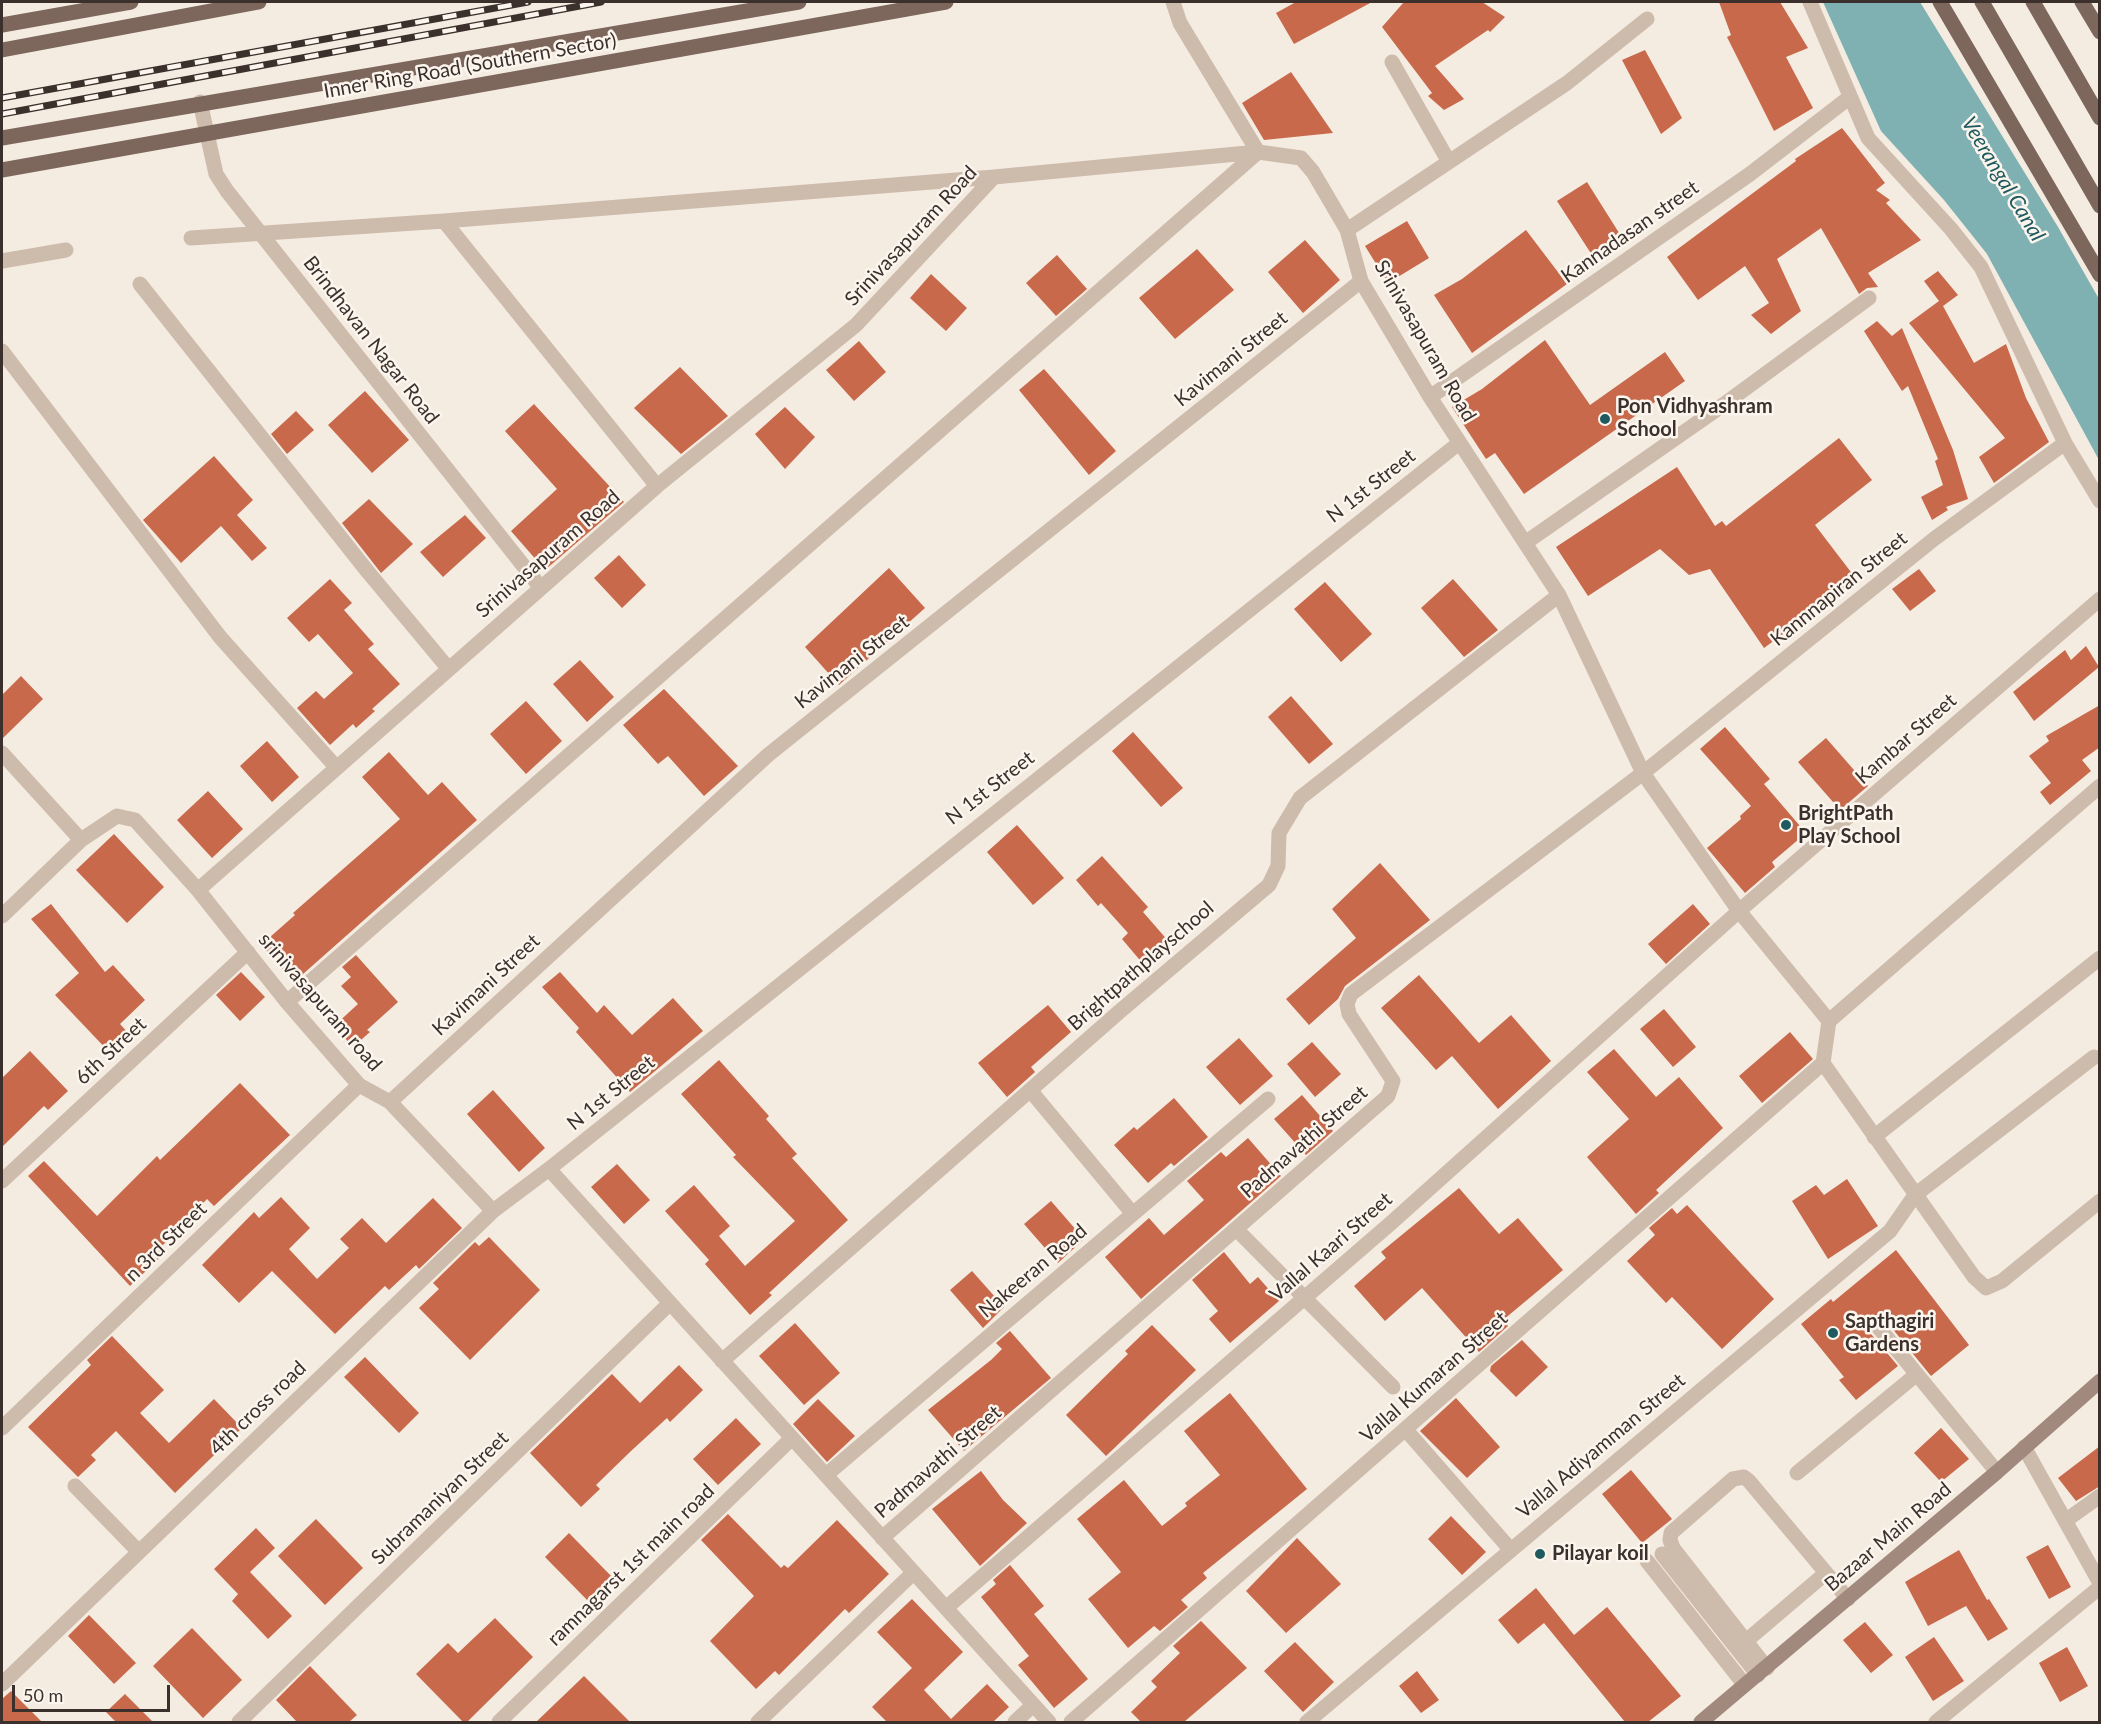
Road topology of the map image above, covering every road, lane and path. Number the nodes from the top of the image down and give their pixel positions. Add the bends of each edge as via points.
1 (131, 2) edge
2 (259, 2) edge
3 (799, 2) edge
4 (946, 2) edge
5 (1173, 2) edge
6 (1810, 2) edge
7 (1940, 2) edge
8 (1982, 2) edge
9 (2033, 2) edge
10 (2082, 2) edge
11 (1647, 19) dead end
12 (2, 25) edge
13 (2100, 32) edge
14 (2, 50) edge
15 (1392, 62) dead end
16 (1850, 97) junction
17 (200, 102) junction
18 (2100, 118) edge
19 (207, 135) junction
20 (2, 138) edge
21 (1258, 152) junction
22 (1449, 162) junction
23 (2, 170) edge
24 (994, 177) junction
25 (2100, 206) edge
26 (444, 221) junction
27 (1347, 230) junction
28 (261, 234) junction
29 (191, 238) dead end
30 (66, 250) dead end
31 (2, 261) edge
32 (2100, 275) edge
33 (1361, 281) junction
34 (140, 284) dead end
35 (1869, 298) dead end
36 (2, 351) edge
37 (1430, 397) junction
38 (1460, 443) junction
39 (2065, 443) junction
40 (657, 486) junction
41 (2100, 501) edge
42 (1525, 543) junction
43 (541, 588) junction
44 (1559, 595) junction
45 (2100, 599) edge
46 (448, 668) junction
47 (2, 753) edge
48 (336, 767) junction
49 (1643, 773) junction
50 (2100, 786) edge
51 (81, 840) junction
52 (198, 890) junction
53 (1739, 911) junction
54 (2, 916) edge
55 (248, 952) junction
56 (2100, 958) edge
57 (287, 1002) junction
58 (1828, 1022) junction
59 (2094, 1057) dead end
60 (1823, 1063) junction
61 (359, 1085) junction
62 (1030, 1090) junction
63 (1268, 1099) dead end
64 (390, 1102) junction
65 (1874, 1137) junction
66 (549, 1169) junction
67 (2, 1181) edge
68 (1915, 1195) junction
69 (2100, 1201) edge
70 (493, 1211) junction
71 (1133, 1214) junction
72 (1236, 1229) junction
73 (1306, 1297) junction
74 (670, 1303) junction
75 (1879, 1328) dead end
76 (722, 1360) junction
77 (1917, 1374) junction
78 (2100, 1381) edge
79 (1393, 1387) dead end
80 (2, 1428) edge
81 (1406, 1430) junction
82 (792, 1438) junction
83 (2024, 1447) junction
84 (1997, 1472) junction
85 (1797, 1473) dead end
86 (826, 1475) junction
87 (75, 1486) dead end
88 (2100, 1496) edge
89 (2065, 1521) junction
90 (882, 1538) junction
91 (1510, 1549) junction
92 (139, 1552) junction
93 (1662, 1554) dead end
94 (1647, 1561) dead end
95 (914, 1573) junction
96 (1826, 1573) junction
97 (2100, 1585) edge
98 (1848, 1599) junction
99 (946, 1608) junction
100 (1746, 1641) junction
101 (1763, 1671) junction
102 (2, 1684) edge
103 (1744, 1684) junction
104 (1033, 1705) junction
105 (239, 1722) edge
106 (499, 1722) edge
107 (758, 1722) edge
108 (1015, 1722) edge
109 (1049, 1722) edge
110 (1071, 1722) edge
111 (1307, 1722) edge
112 (1701, 1722) edge
113 (1936, 1722) edge

1 - 12 main road
2 - 14 main road
3 - 17 main road, Inner Ring Road (Southern Sector)
4 - 19 main road, Inner Ring Road (Southern Sector)
5 - 21 street via 1180,23
6 - 16 street
7 - 32 main road
8 - 25 main road
9 - 18 main road
10 - 13 main road
11 - 22 street via 1567,83
15 - 22 street
16 - 37 street, Kannadasan street via 1750,174
16 - 39 street via 1868,138 1981,267
17 - 19 street, Brindhavan Nagar Road
17 - 20 main road, Inner Ring Road (Southern Sector)
19 - 23 main road, Inner Ring Road (Southern Sector)
19 - 28 street, Brindhavan Nagar Road via 216,174
21 - 24 street, Srinivasapuram Road
21 - 27 street, Srinivasapuram Road via 1301,158
21 - 57 street
22 - 27 street
24 - 26 street
24 - 40 street, Srinivasapuram Road via 856,325
26 - 28 street
26 - 40 street
27 - 33 street, Srinivasapuram Road
28 - 29 street
28 - 43 street, Brindhavan Nagar Road
30 - 31 street
33 - 37 street, Srinivasapuram Road
33 - 64 street, Kavimani Street via 768,755
34 - 46 street
35 - 42 street
36 - 48 street via 220,638
37 - 38 street, Srinivasapuram Road
38 - 42 street, Srinivasapuram Road
38 - 66 street, N 1st Street
39 - 41 street
39 - 49 street, Kannnapiran Street via 1934,539
40 - 43 street, Srinivasapuram Road
42 - 44 street, Srinivasapuram Road
43 - 46 street, Srinivasapuram Road
44 - 49 street, Srinivasapuram Road
44 - 62 street, Brightpathplayschool via 1300,798 1278,833 1278,866 1269,885
45 - 53 street, Kambar Street
46 - 48 street, Srinivasapuram Road
47 - 51 street
48 - 52 street, Srinivasapuram Road
49 - 53 street, Srinivasapuram Road
49 - 72 street, Padmavathi Street via 1351,994 1349,1014 1393,1081 1392,1090
50 - 58 street
51 - 52 street, srinivasapuram road via 117,816 135,820
51 - 54 street, srinivasapuram road
52 - 55 street, srinivasapuram road
53 - 58 street, Srinivasapuram Road
53 - 73 street, Vallal Kaari Street
55 - 57 street, srinivasapuram road
55 - 67 street, 6th Street
56 - 65 street
57 - 61 street, srinivasapuram road
58 - 60 street
59 - 68 street, Vallal Adiyamman Street
60 - 65 street
60 - 81 street, Vallal Kumaran Street
61 - 64 street, srinivasapuram road
61 - 80 street, n 3rd Street
62 - 71 street
62 - 76 street, Brightpathplayschool
63 - 71 street, Nakeeran Road
64 - 70 street, srinivasapuram road
65 - 68 street
66 - 70 street, 4th cross road
66 - 74 street
68 - 69 street via 1986,1288 2002,1281
68 - 91 street, Vallal Adiyamman Street via 1890,1231
70 - 92 street, 4th cross road
71 - 86 street, Nakeeran Road
72 - 73 street
72 - 90 street, Padmavathi Street
73 - 79 street
73 - 99 street, Vallal Kaari Street
74 - 76 street
74 - 105 street, Subramaniyan Street
75 - 77 street
76 - 82 street
77 - 84 street
77 - 85 street
78 - 83 main road, Bazaar Main Road
81 - 91 street
81 - 110 street, Vallal Kumaran Street
82 - 86 street
82 - 106 street, ramnagarst 1st main road
83 - 84 main road, Bazaar Main Road
83 - 89 street
84 - 98 main road, Bazaar Main Road
86 - 90 street
87 - 92 street
88 - 89 street
89 - 97 street
90 - 95 street
91 - 111 street, Vallal Adiyamman Street
92 - 102 street, 4th cross road
93 - 101 street
94 - 103 street
95 - 99 street
95 - 107 street
96 - 98 street
96 - 100 street
96 - 100 street via 1749,1481 1744,1477 1733,1479 1671,1533 1670,1540
97 - 113 street
98 - 101 main road, Bazaar Main Road
99 - 104 street
100 - 101 street
101 - 103 main road, Bazaar Main Road
103 - 112 main road, Bazaar Main Road
104 - 108 street
104 - 109 street

